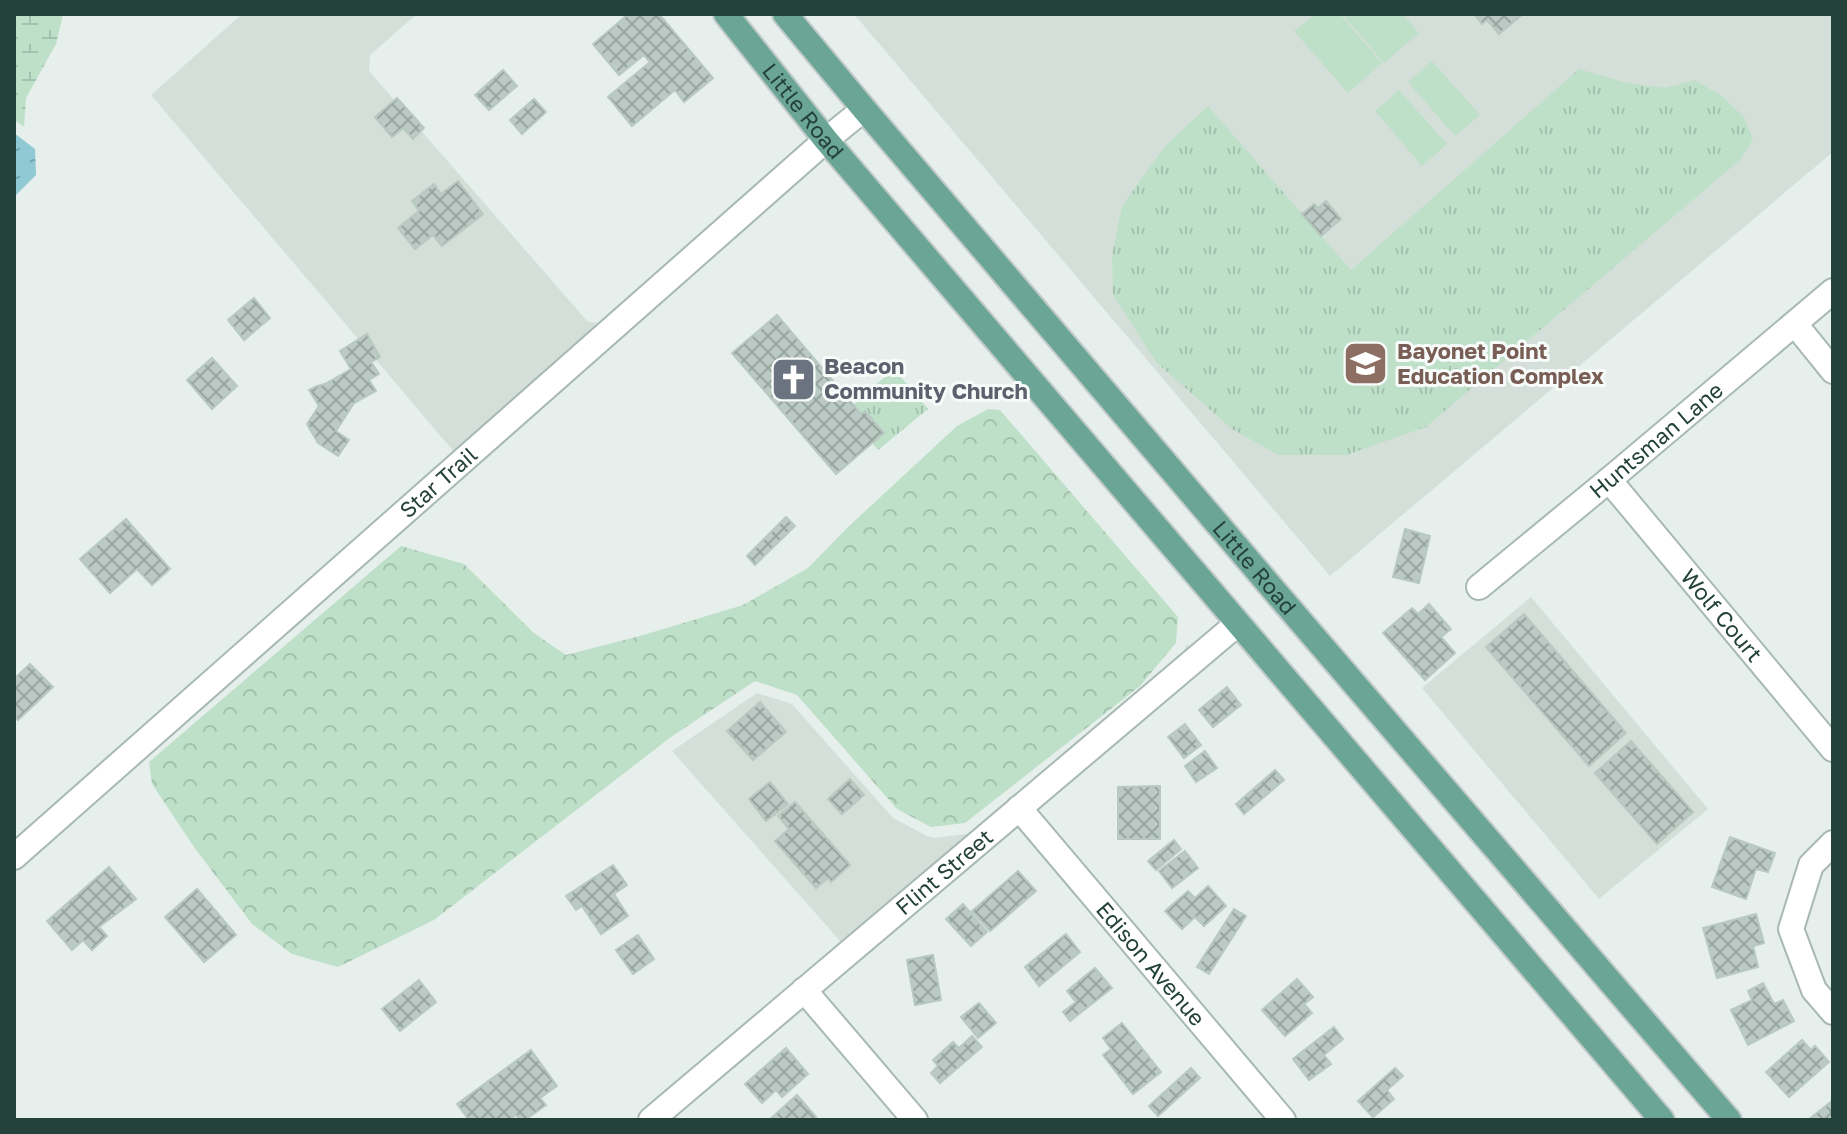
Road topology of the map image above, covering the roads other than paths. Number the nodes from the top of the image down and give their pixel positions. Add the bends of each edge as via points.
1 (726, 14) edge
2 (785, 14) edge
3 (864, 109) junction
4 (826, 140) junction
5 (1833, 291) edge
6 (1795, 324) junction
7 (1833, 371) edge
8 (1609, 480) junction
9 (1479, 587) dead end
10 (1237, 624) junction
11 (1833, 749) edge
12 (1019, 808) junction
13 (1833, 843) edge
14 (14, 857) edge
15 (804, 990) junction
16 (1833, 1012) edge
17 (651, 1120) edge
18 (915, 1120) edge
19 (1283, 1120) edge
20 (1662, 1120) edge
21 (1729, 1120) edge

1 - 4 main road, Little Road
2 - 3 main road, Little Road
3 - 4 street, Star Trail
3 - 21 main road, Little Road
4 - 10 main road, Little Road
4 - 14 street, Star Trail
5 - 6 street, Huntsman Lane
6 - 7 street
6 - 8 street, Huntsman Lane
8 - 9 street, Huntsman Lane
8 - 11 street, Wolf Court
10 - 12 street, Flint Street
10 - 20 main road, Little Road
12 - 15 street, Flint Street
12 - 19 street, Edison Avenue
13 - 16 street via 1811,865 1791,929 1814,990
15 - 17 street, Flint Street
15 - 18 street

